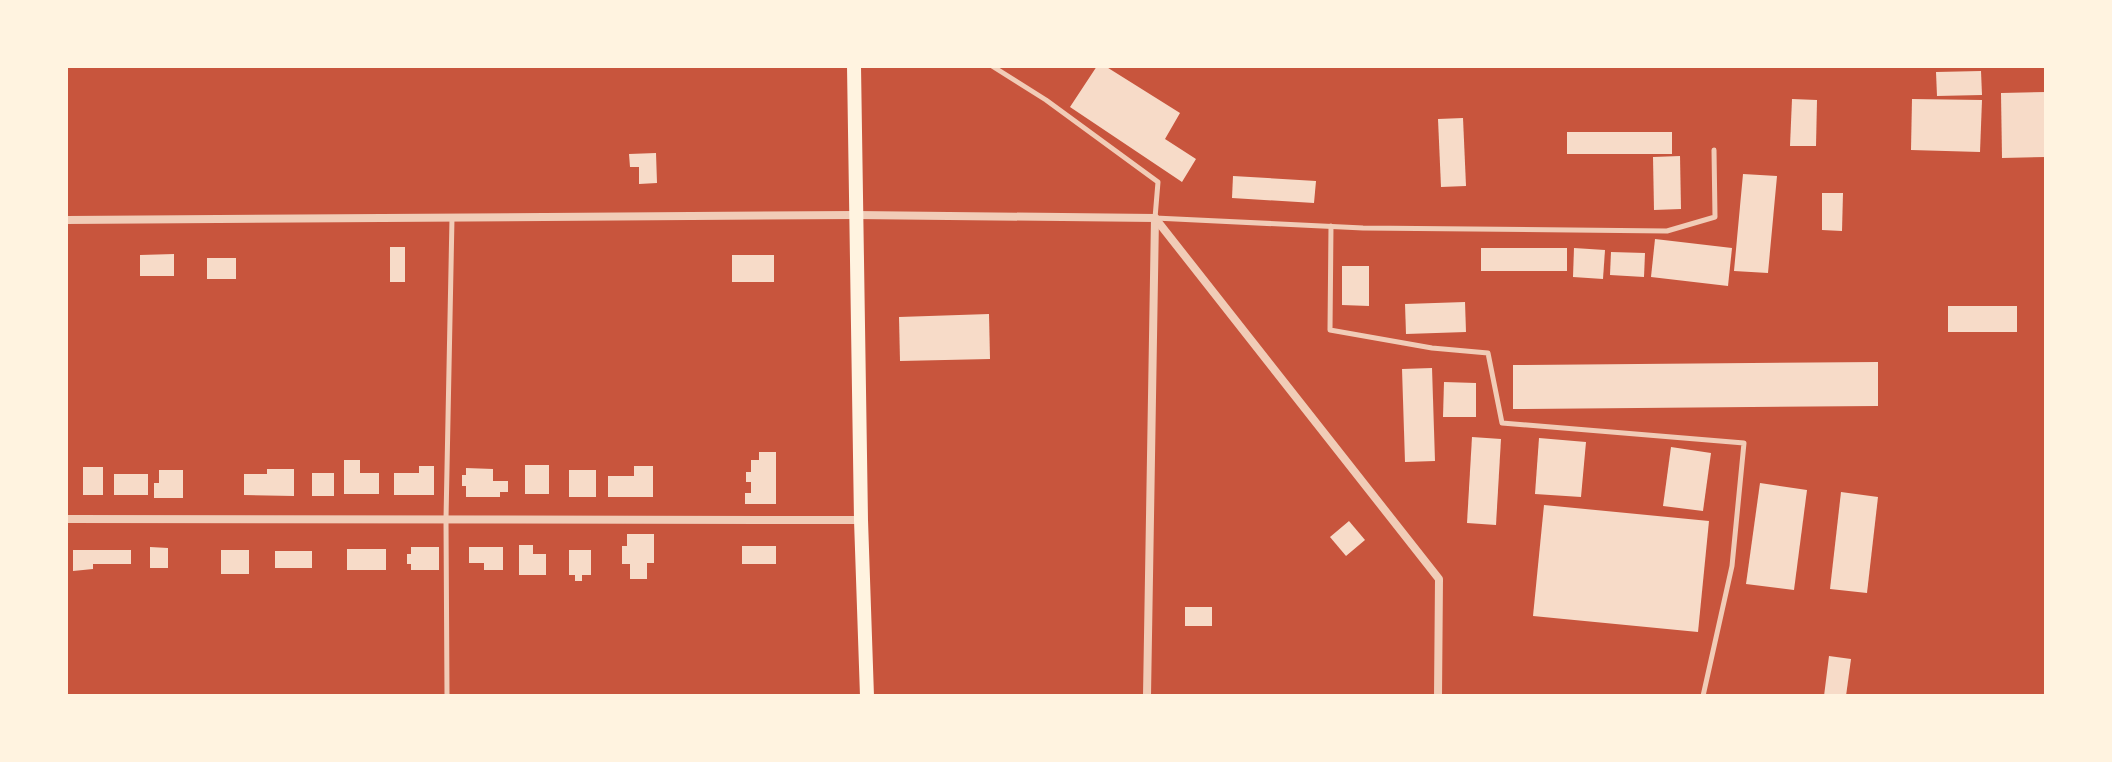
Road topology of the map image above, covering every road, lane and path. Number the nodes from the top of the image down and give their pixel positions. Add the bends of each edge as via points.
1 (854, 66) edge
2 (992, 66) edge
3 (1714, 150) dead end
4 (856, 215) junction
5 (452, 218) junction
6 (1155, 218) junction
7 (66, 220) edge
8 (1331, 226) junction
9 (66, 519) edge
10 (446, 519) junction
11 (861, 520) junction
12 (447, 696) edge
13 (867, 696) edge
14 (1147, 696) edge
15 (1438, 696) edge
16 (1703, 696) edge

1 - 4 main road
2 - 6 lane via 1158,182
3 - 8 lane via 1715,217 1667,231
4 - 5 street
4 - 6 street
4 - 11 main road
5 - 7 street
5 - 10 lane
6 - 8 lane
6 - 14 street
6 - 15 street via 1439,579
8 - 16 lane via 1330,330 1488,353 1502,423 1744,443 1732,566
9 - 10 street
10 - 11 street
10 - 12 lane
11 - 13 main road

